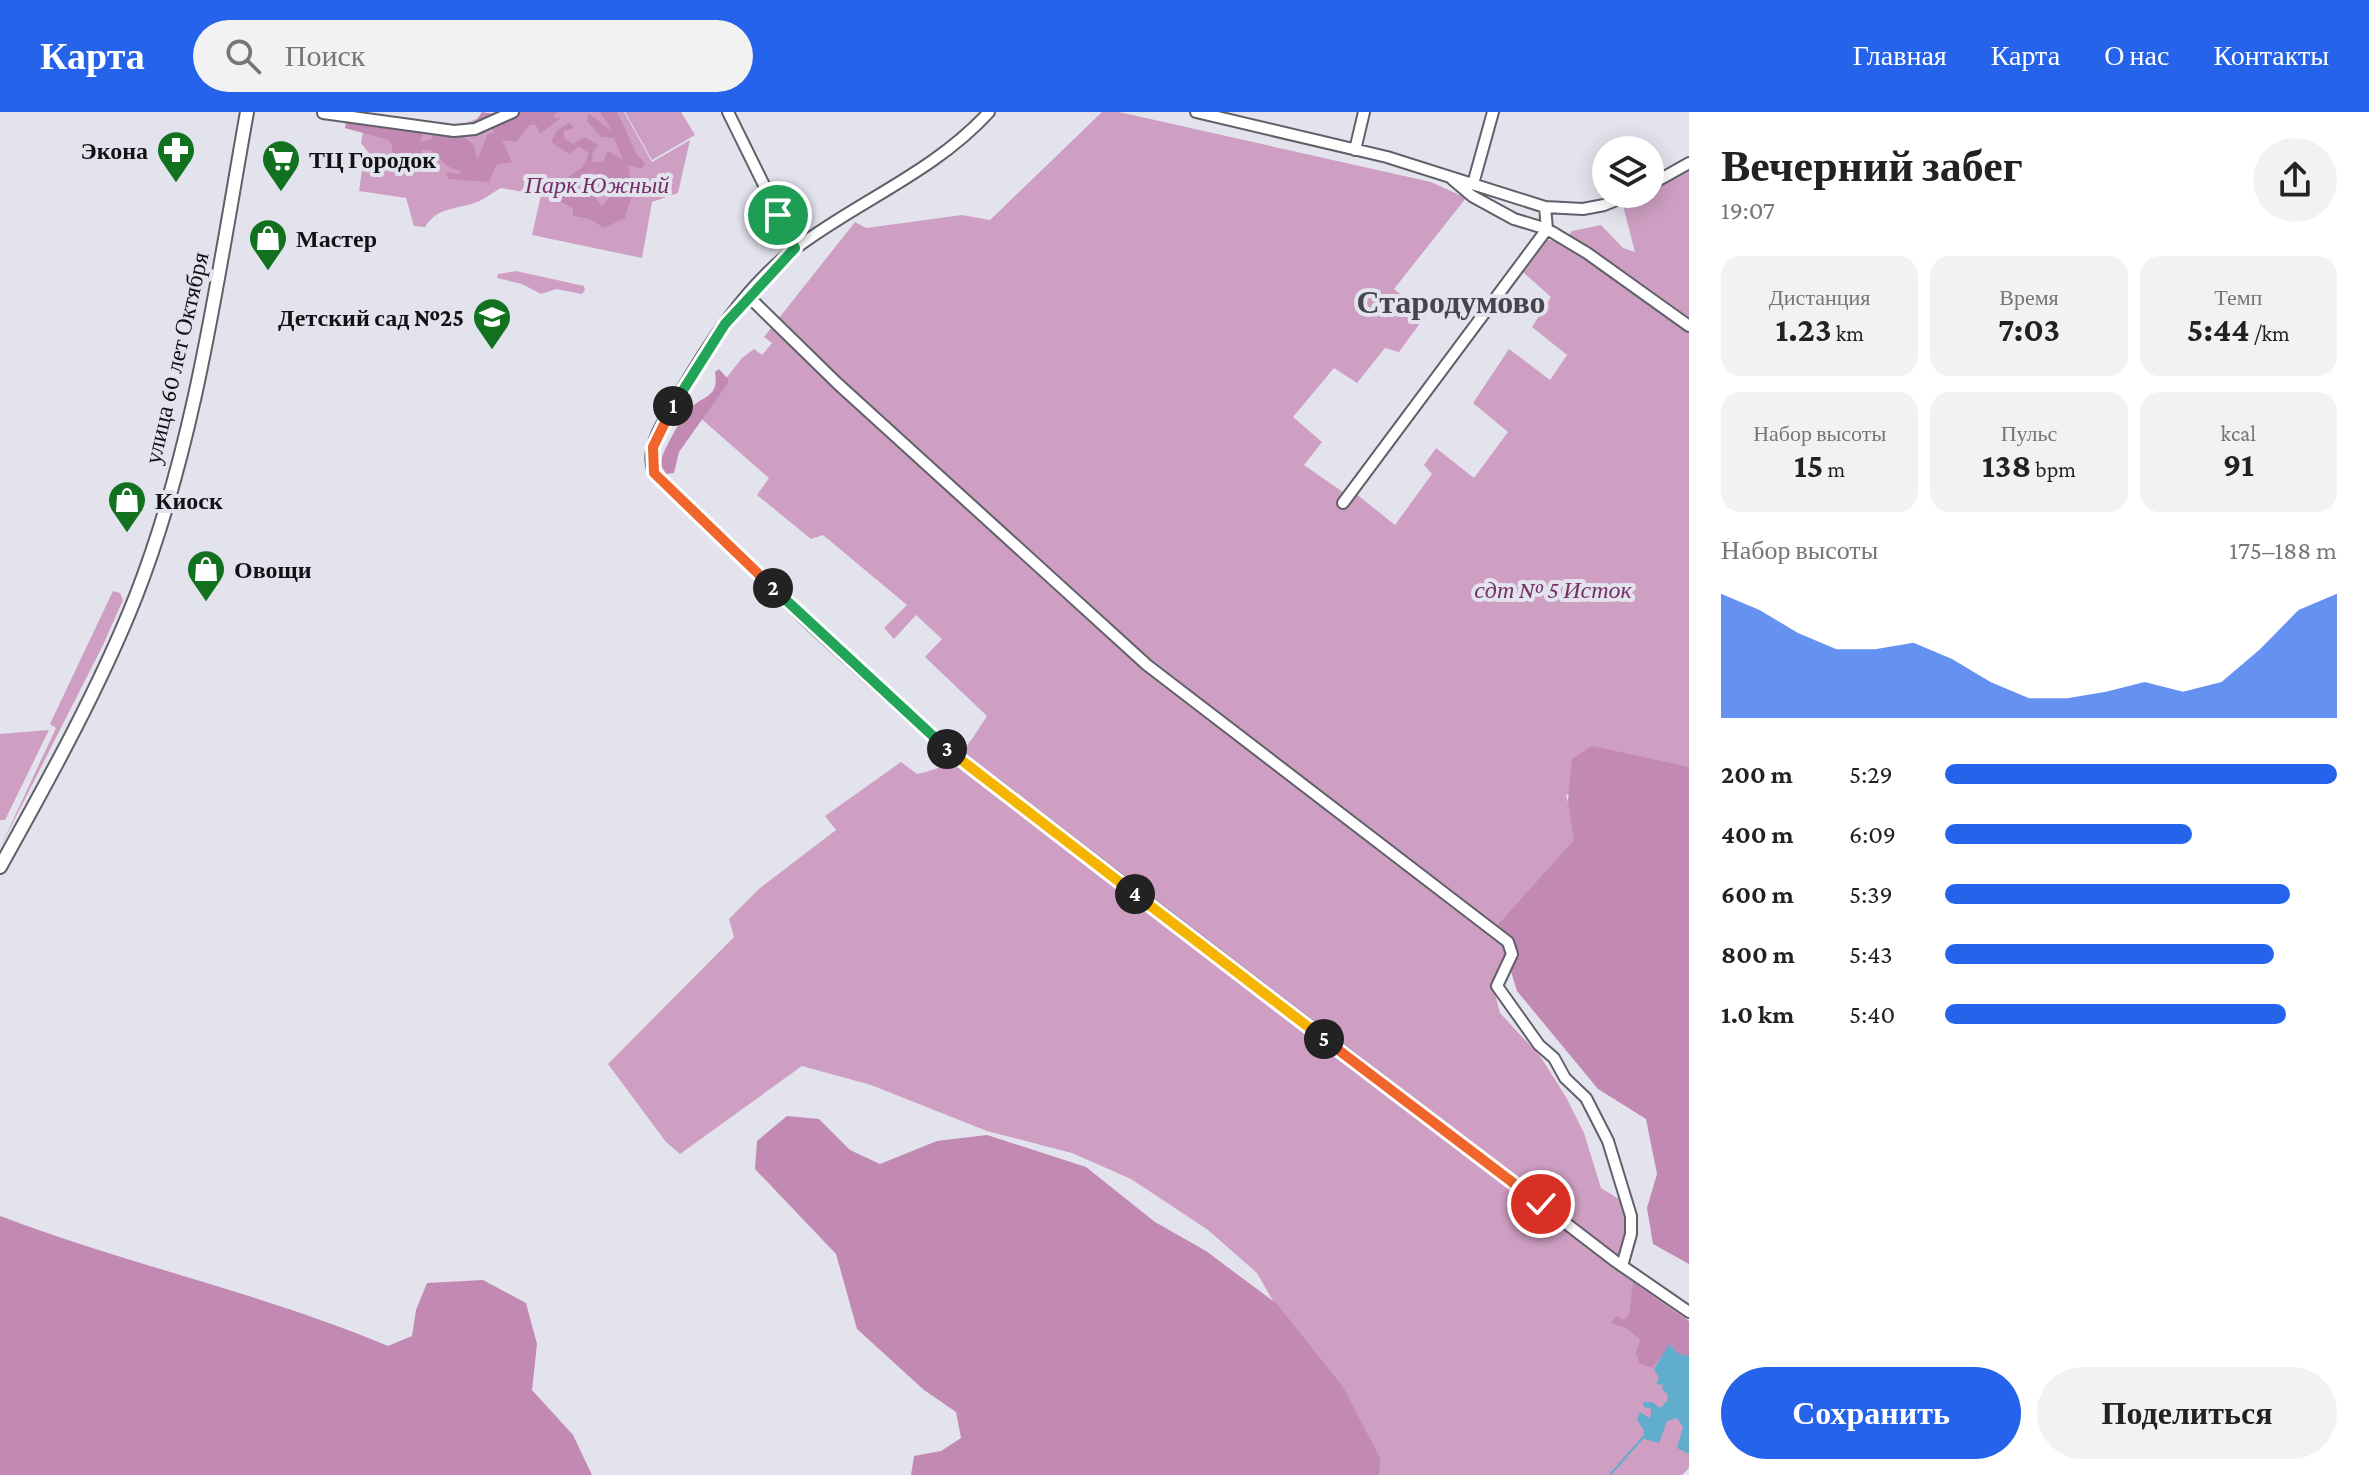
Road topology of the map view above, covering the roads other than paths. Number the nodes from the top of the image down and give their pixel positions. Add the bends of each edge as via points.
1 (247, 112) edge
2 (513, 112) edge
3 (728, 112) edge
4 (989, 112) edge
5 (1196, 112) edge
6 (1364, 112) edge
7 (1493, 112) edge
8 (323, 113) edge
9 (1355, 150) junction
10 (1689, 163) edge
11 (1447, 175) junction
12 (1664, 177) edge
13 (1473, 184) junction
14 (1545, 207) junction
15 (1592, 207) edge
16 (1547, 229) junction
17 (795, 248) junction
18 (748, 296) junction
19 (1689, 326) edge
20 (1343, 503) dead end
21 (0, 867) edge
22 (1622, 1266) junction
23 (1689, 1312) edge

1 - 21 main road, улица 60 лет Октября via 205,349 149,557 119,636
2 - 8 street via 475,129 454,131
3 - 17 street
4 - 17 street via 915,175
5 - 9 street
6 - 9 street
7 - 13 street
9 - 11 street
10 - 12 street
11 - 13 street
11 - 16 street via 1514,219
13 - 14 street
14 - 15 street
14 - 16 street
16 - 19 street via 1626,277
16 - 20 street
17 - 18 street
18 - 22 street via 1147,665 1508,942 1513,951 1497,986 1586,1098 1611,1148 1631,1216
18 - 22 street via 713,340 659,431 651,454 657,477 869,680 959,758
22 - 23 street

